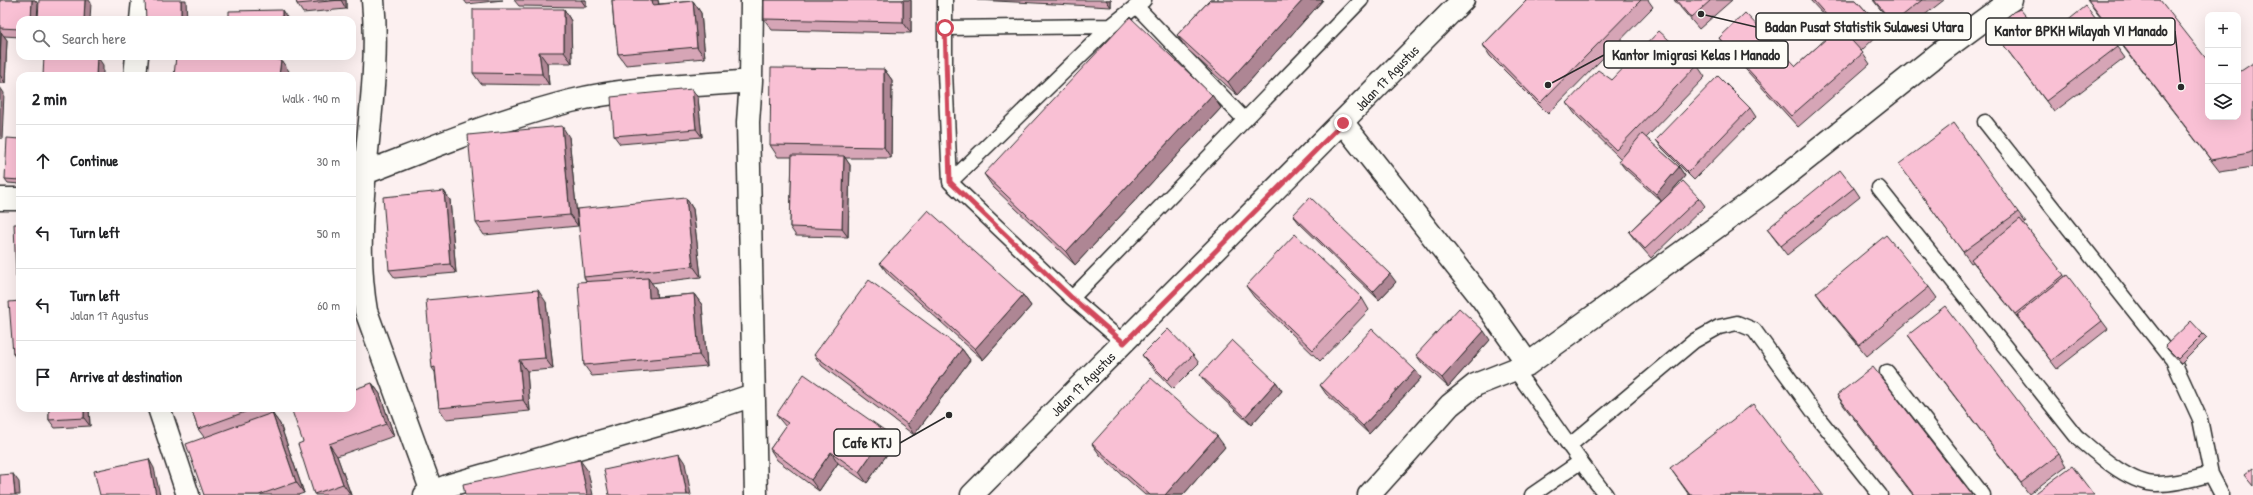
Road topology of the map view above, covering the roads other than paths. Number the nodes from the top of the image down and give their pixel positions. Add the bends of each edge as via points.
1 (143, 0) edge
2 (373, 0) edge
3 (752, 0) edge
4 (945, 0) edge
5 (1361, 0) edge
6 (1463, 0) edge
7 (2011, 0) edge
8 (1140, 4) edge
9 (141, 16) edge
10 (1111, 26) junction
11 (945, 28) junction
12 (137, 60) edge
13 (135, 72) edge
14 (751, 80) junction
15 (1245, 120) junction
16 (1986, 122) dead end
17 (1343, 123) junction
18 (365, 173) junction
19 (950, 182) junction
20 (1878, 188) dead end
21 (0, 199) edge
22 (16, 200) edge
23 (1072, 298) junction
24 (1124, 343) junction
25 (1521, 367) junction
26 (1887, 372) dead end
27 (753, 395) junction
28 (160, 412) edge
29 (1569, 446) junction
30 (1580, 462) junction
31 (2211, 474) junction
32 (440, 492) edge
33 (188, 495) edge
34 (756, 495) edge
35 (972, 495) edge
36 (1369, 495) edge
37 (1532, 495) edge
38 (1606, 495) edge
39 (1880, 495) edge
40 (1983, 495) edge
41 (2222, 495) edge

1 - 9 street
2 - 18 street via 375,63
3 - 14 street
4 - 11 lane
5 - 15 lane
6 - 17 street, Jalan 17 Agustus
7 - 25 street via 1942,51 1769,189
8 - 10 lane
8 - 15 lane
10 - 11 lane
10 - 19 lane
11 - 19 lane
12 - 13 street
14 - 18 street via 614,93 571,101 475,130
14 - 27 street via 748,122
15 - 23 lane
16 - 31 lane via 2173,360 2200,419
17 - 24 street, Jalan 17 Agustus
17 - 25 street via 1483,300
18 - 32 street via 360,225 362,285 366,311
19 - 23 lane
20 - 31 lane via 2076,436 2106,462 2129,476 2155,484 2185,481
21 - 22 street
23 - 24 lane
24 - 35 street, Jalan 17 Agustus
25 - 29 lane
25 - 36 street via 1475,386 1450,406
26 - 40 lane
27 - 32 street
27 - 34 street
28 - 33 street
29 - 30 lane
29 - 39 lane via 1694,341 1719,328 1737,323 1754,330 1816,415
30 - 37 lane
30 - 38 lane
31 - 41 lane

